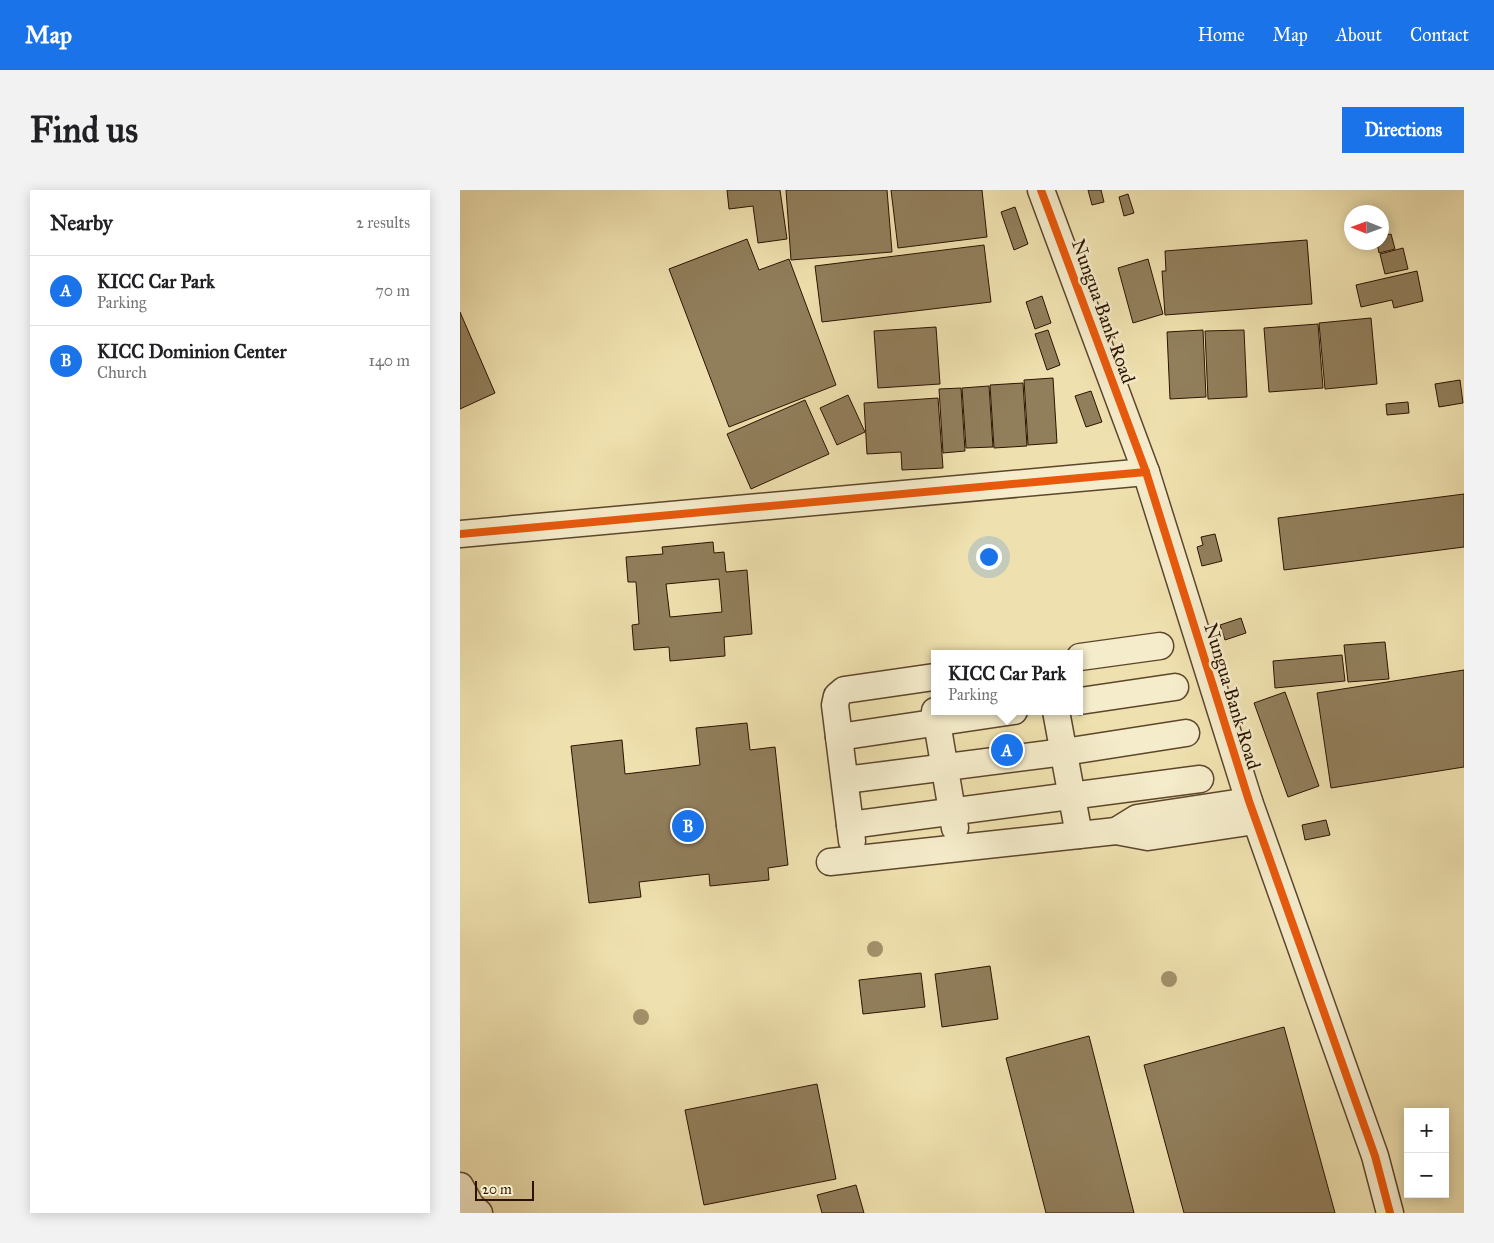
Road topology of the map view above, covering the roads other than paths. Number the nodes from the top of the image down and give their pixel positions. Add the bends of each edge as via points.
1 (1041, 190) edge
2 (1146, 472) junction
3 (460, 534) edge
4 (1160, 646) dead end
5 (1083, 657) edge
6 (931, 678) edge
7 (1174, 686) dead end
8 (1083, 701) edge
9 (931, 715) edge
10 (935, 715) edge
11 (1057, 715) edge
12 (1186, 733) dead end
13 (839, 737) junction
14 (1064, 752) junction
15 (945, 767) junction
16 (1200, 779) dead end
17 (845, 780) junction
18 (1072, 795) junction
19 (952, 811) junction
20 (1252, 811) junction
21 (850, 825) junction
22 (1079, 835) junction
23 (958, 848) junction
24 (460, 1186) edge
25 (479, 1213) edge
26 (1390, 1213) edge

1 - 2 street, Nungua Bank Road
2 - 3 street
2 - 20 street, Nungua Bank Road
4 - 5 street
6 - 13 street via 844,690 837,696 835,705
7 - 8 street
9 - 13 street
10 - 15 street
11 - 14 street
12 - 14 street
13 - 17 street
14 - 15 street
14 - 18 street
15 - 17 street
15 - 19 street
16 - 18 street
17 - 21 street
18 - 19 street
18 - 22 street
19 - 21 street
19 - 23 street
20 - 22 street via 1137,818 1116,830
20 - 26 street, Nungua Bank Road via 1375,1156
21 - 23 street via 842,861
22 - 23 street
24 - 25 street via 470,1206

